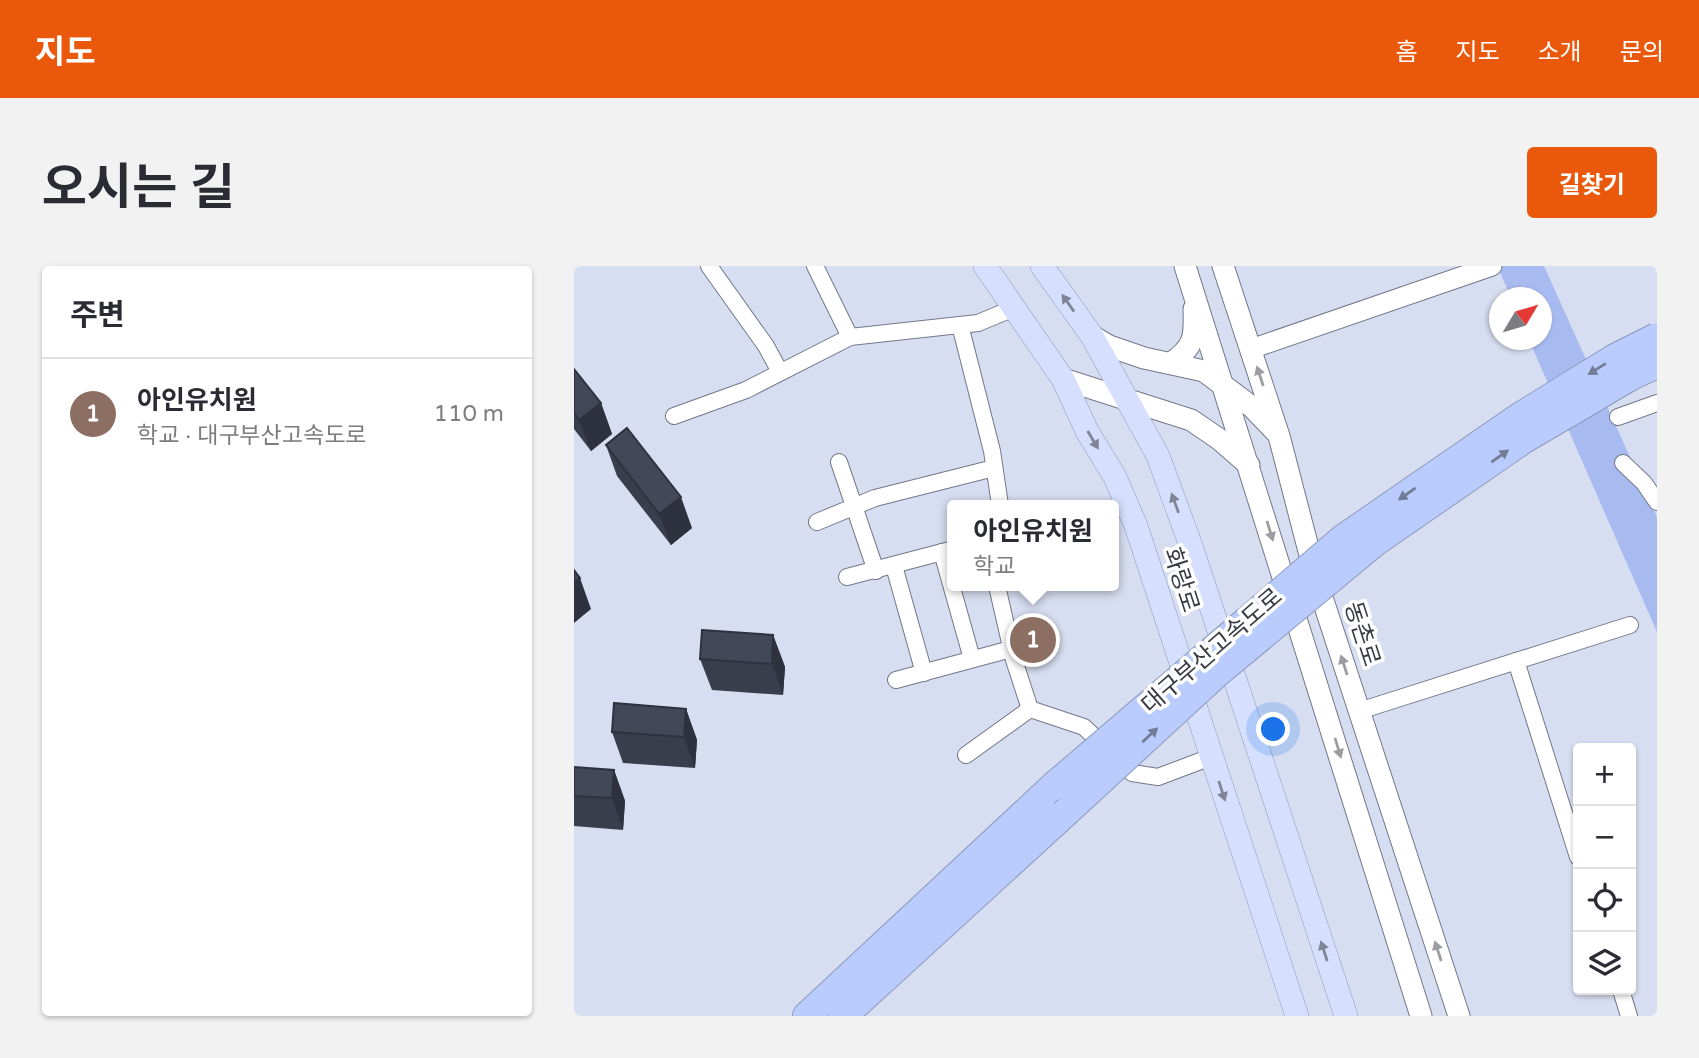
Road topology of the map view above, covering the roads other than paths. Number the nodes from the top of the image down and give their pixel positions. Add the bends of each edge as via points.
1 (709, 266) edge
2 (815, 266) edge
3 (985, 266) edge
4 (1042, 266) edge
5 (1185, 266) edge
6 (1223, 266) edge
7 (1474, 266) edge
8 (1492, 266) edge
9 (1453, 273) edge
10 (1193, 293) junction
11 (1014, 308) junction
12 (960, 325) junction
13 (1092, 336) junction
14 (850, 337) junction
15 (1657, 337) edge
16 (1251, 349) junction
17 (1215, 361) junction
18 (1171, 363) junction
19 (1657, 364) edge
20 (780, 372) junction
21 (1063, 379) junction
22 (1222, 383) junction
23 (1129, 399) junction
24 (1657, 403) edge
25 (674, 416) dead end
26 (1618, 417) dead end
27 (1279, 436) junction
28 (839, 462) dead end
29 (1623, 463) dead end
30 (1250, 466) junction
31 (995, 468) junction
32 (999, 500) edge
33 (1657, 502) edge
34 (856, 506) junction
35 (817, 522) dead end
36 (947, 551) edge
37 (894, 566) junction
38 (876, 571) junction
39 (847, 577) dead end
40 (956, 591) edge
41 (998, 591) edge
42 (1630, 625) dead end
43 (1011, 649) junction
44 (971, 659) junction
45 (1516, 661) junction
46 (924, 673) junction
47 (896, 680) dead end
48 (1030, 709) junction
49 (1359, 711) junction
50 (966, 755) dead end
51 (1211, 757) junction
52 (1573, 841) edge
53 (1623, 995) edge
54 (807, 1016) edge
55 (843, 1016) edge
56 (1297, 1016) edge
57 (1346, 1016) edge
58 (1422, 1016) edge
59 (1459, 1016) edge
60 (1629, 1016) edge

1 - 20 street
2 - 14 street
3 - 11 main road, 화랑로
13 -> 4 main road, 화랑로
5 - 10 main road
6 - 16 main road, 동촌로
7 - 9 street
8 - 9 street
9 - 16 street via 1436,287
10 - 17 main road
10 - 18 main road via 1191,344 1187,353
11 - 12 street
11 - 21 main road, 화랑로
12 - 14 street
12 - 31 street
13 - 18 main road via 1144,358
13 - 23 main road, 화랑로
14 - 20 street
15 -> 54 highway, 대구부산고속도로, bridge via 1518,418 1344,538 1054,786
16 - 17 main road
27 -> 16 main road, 동촌로
17 - 22 main road
18 - 22 main road via 1204,372
55 -> 19 highway, 대구부산고속도로, bridge via 1217,673 1375,542 1524,439
20 - 25 street via 746,390
21 - 23 main road
21 -> 51 main road, 화랑로 via 1136,526
22 - 27 main road
22 - 30 main road
23 - 30 main road via 1191,420
57 -> 23 main road, 화랑로 via 1191,546 1158,456
24 - 26 street
49 -> 27 main road, 동촌로 via 1317,582
28 - 34 street
29 - 33 street
30 -> 58 main road
31 - 32 street
31 - 34 street
34 - 35 street
34 - 38 street
36 - 37 street
37 - 38 street
37 - 46 street
38 - 39 street
40 - 44 street
41 - 43 street
42 - 45 street
43 - 44 street
43 - 48 street
44 - 46 street
45 - 49 street
45 - 52 street
46 - 47 street
48 - 50 street
48 - 51 street via 1084,727 1132,773 1158,777
59 -> 49 main road, 동촌로
51 -> 56 main road, 화랑로
53 - 60 street

